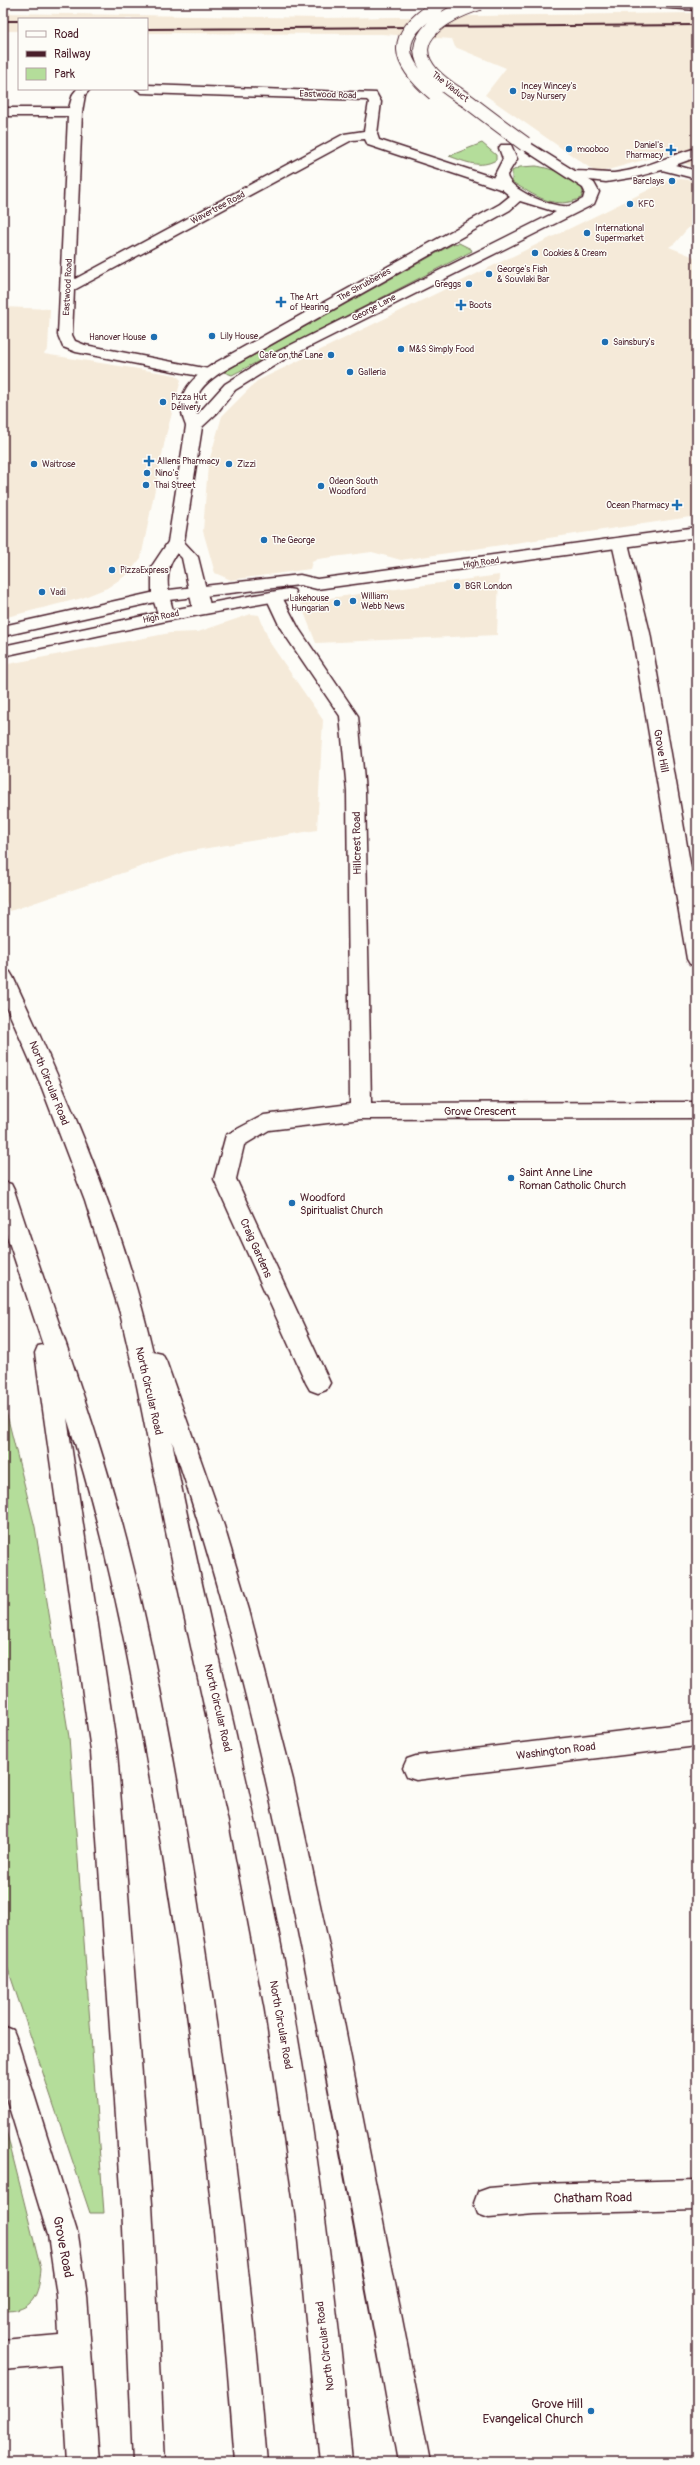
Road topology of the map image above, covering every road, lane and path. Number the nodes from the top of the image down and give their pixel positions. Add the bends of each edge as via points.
1 (447, 3) edge
2 (479, 3) edge
3 (658, 3) edge
4 (697, 6) edge
5 (148, 89) edge
6 (83, 90) edge
7 (445, 102) dead end
8 (3, 112) edge
9 (75, 112) junction
10 (370, 134) junction
11 (502, 145) dead end
12 (697, 152) edge
13 (554, 165) junction
14 (661, 165) junction
15 (505, 167) junction
16 (461, 170) junction
17 (573, 174) junction
18 (640, 174) junction
19 (697, 175) edge
20 (505, 186) junction
21 (519, 196) junction
22 (592, 197) junction
23 (569, 210) junction
24 (453, 235) junction
25 (486, 251) junction
26 (68, 288) junction
27 (209, 373) junction
28 (237, 382) junction
29 (194, 426) junction
30 (697, 532) edge
31 (176, 543) junction
32 (620, 543) junction
33 (317, 584) junction
34 (198, 591) junction
35 (160, 596) junction
36 (274, 597) junction
37 (202, 609) junction
38 (166, 616) junction
39 (3, 631) edge
40 (3, 651) edge
41 (697, 960) edge
42 (3, 977) edge
43 (697, 1110) edge
44 (361, 1111) junction
45 (264, 1123) joint
46 (3, 1190) edge
47 (122, 1278) junction
48 (38, 1302) junction
49 (318, 1384) dead end
50 (697, 1734) edge
51 (416, 1768) dead end
52 (3, 2040) edge
53 (697, 2195) edge
54 (489, 2204) dead end
55 (75, 2344) junction
56 (3, 2355) edge
57 (83, 2462) edge
58 (149, 2462) edge
59 (251, 2462) edge
60 (336, 2462) edge
61 (414, 2462) edge

1 - 7 main road, The Viaduct, bridge via 418,21 406,34 403,45 403,55 411,72
2 - 13 main road, The Viaduct, bridge via 449,15 431,28 421,45 423,60 435,77
3 - 4 main road
5 - 10 main road, Eastwood Road via 371,96 376,102
6 - 9 main road, Eastwood Road via 79,94
8 - 9 main road
9 - 26 main road, Eastwood Road
10 - 16 main road via 373,142
10 - 26 main road, Wavertree Road via 349,137
11 - 15 main road via 510,155
12 - 14 main road
13 - 15 main road via 525,161
13 - 17 main road
14 - 18 main road
14 - 19 main road
15 - 16 main road
15 - 20 main road via 500,179
16 - 20 main road
17 - 18 main road via 600,179
17 - 22 main road via 589,186
18 - 22 main road via 611,191
20 - 21 main road
21 - 23 main road via 554,210
21 - 24 main road, The Shrubberies via 505,207
22 - 23 main road, George Lane
23 - 25 main road, George Lane
24 - 25 main road
24 - 27 main road, The Shrubberies
25 - 28 main road, George Lane via 286,352
26 - 27 main road, Eastwood Road via 65,335 68,344 81,349
27 - 28 main road
27 - 29 main road via 194,388 188,407
28 - 29 main road, George Lane via 224,392 211,411
29 - 31 main road
30 - 32 main road, High Road
31 - 34 main road via 190,557
31 - 35 main road via 160,566
32 - 33 main road, High Road
32 - 41 main road, Grove Hill via 641,633
33 - 34 main road, High Road via 300,580
33 - 36 main road, High Road via 304,592
34 - 35 main road, High Road
34 - 37 main road
35 - 38 main road
35 - 39 main road, High Road
36 - 37 main road, High Road
36 - 44 main road, Hillcrest Road via 290,629 349,716 356,791
37 - 38 main road, High Road
38 - 40 main road, High Road
42 - 47 main road, North Circular Road via 29,1032 81,1163
43 - 44 main road, Grove Crescent
44 - 45 main road, Grove Crescent
45 - 49 main road, Craig Gardens via 234,1141 225,1179
46 - 48 main road
47 - 60 main road, North Circular Road via 155,1411 183,1554 223,1727 289,2072 328,2369
47 - 61 main road via 179,1429 217,1546 266,1718 315,1944
48 - 58 main road via 104,1751 137,2196
48 - 59 main road via 83,1429 122,1569 156,1740 188,1926 219,2140 246,2382
50 - 51 main road, Washington Road
52 - 55 main road, Grove Road via 63,2236 72,2296
53 - 54 main road, Chatham Road via 534,2199
55 - 56 main road via 60,2350
55 - 57 main road, Grove Road

